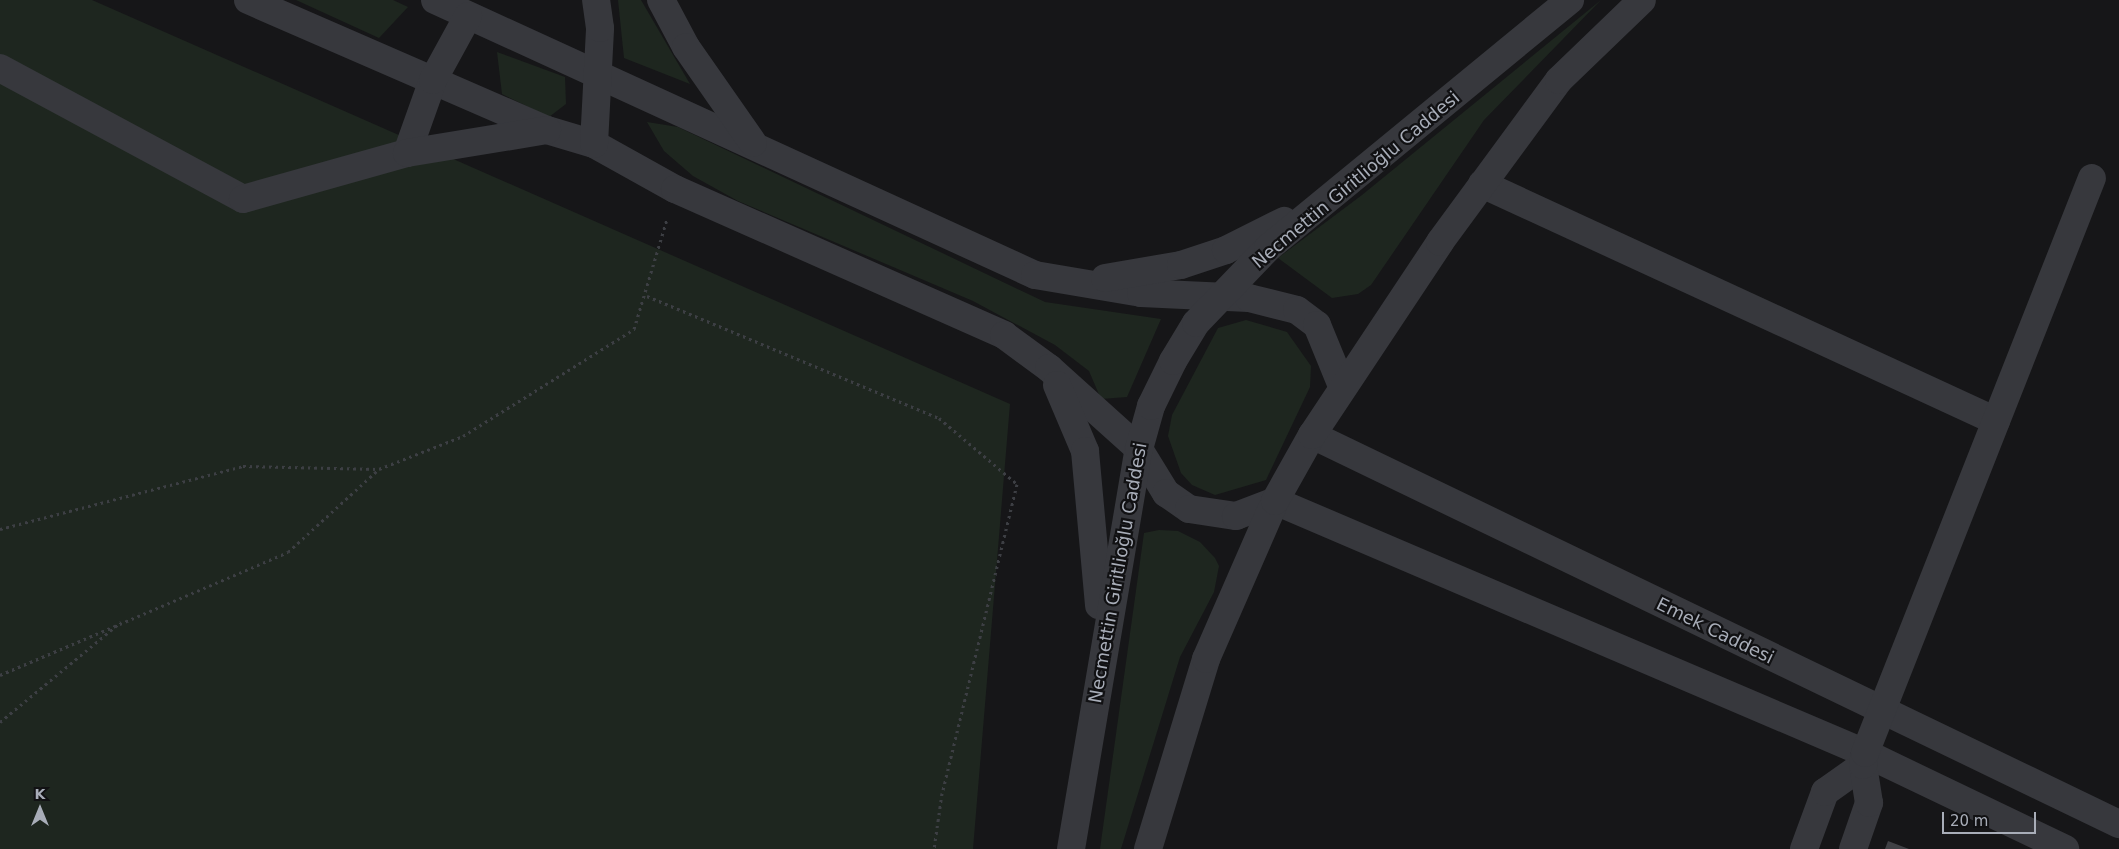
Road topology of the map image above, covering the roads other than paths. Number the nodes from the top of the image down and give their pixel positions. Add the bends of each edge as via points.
1 (248, 0) edge
2 (434, 0) edge
3 (596, 0) edge
4 (661, 0) edge
5 (1570, 0) edge
6 (1642, 0) edge
7 (468, 16) junction
8 (0, 68) edge
9 (595, 74) junction
10 (433, 80) junction
11 (548, 130) junction
12 (753, 142) junction
13 (594, 144) junction
14 (407, 153) junction
15 (2092, 178) dead end
16 (1482, 184) junction
17 (1336, 193) junction
18 (1035, 275) junction
19 (1219, 299) junction
20 (1048, 368) junction
21 (1342, 386) junction
22 (1996, 421) junction
23 (1312, 435) junction
24 (1139, 449) junction
25 (1275, 501) junction
26 (1096, 693) junction
27 (1882, 711) junction
28 (1864, 759) junction
29 (2119, 824) edge
30 (1071, 849) edge
31 (1148, 849) edge
32 (1804, 849) edge
33 (1852, 849) edge
34 (2066, 849) edge

1 - 10 street
2 - 7 street
3 - 9 street via 600,28
4 - 12 street via 686,47
5 - 17 street, Necmettin Giritlioğlu Caddesi
6 - 16 street via 1559,80
7 - 9 street
7 - 10 street
8 - 14 street via 243,199
9 - 12 street
9 - 13 street
10 - 11 street
10 - 14 street
11 - 13 street
11 - 14 street
12 - 18 street
13 - 20 street via 675,189 1004,335
15 - 22 street
16 - 21 street
16 - 22 street
17 - 18 street via 1226,250 1180,265 1116,279
17 - 19 street, Necmettin Giritlioğlu Caddesi via 1268,248
18 - 19 street via 1141,293
19 - 21 street via 1273,302 1297,310 1316,324
19 - 24 street, Necmettin Giritlioğlu Caddesi via 1196,323 1173,361 1151,406
20 - 24 street
20 - 26 street via 1077,426 1091,483 1100,621
21 - 23 street
22 - 27 street
23 - 25 street
23 - 27 street, Emek Caddesi
24 - 25 street via 1166,493 1189,509 1236,516
24 - 26 street, Necmettin Giritlioğlu Caddesi
25 - 28 street
25 - 31 street via 1206,659
26 - 30 street, Necmettin Giritlioğlu Caddesi
27 - 28 street
27 - 29 street, Emek Caddesi
28 - 32 street via 1825,792
28 - 33 street via 1869,804
28 - 34 street

